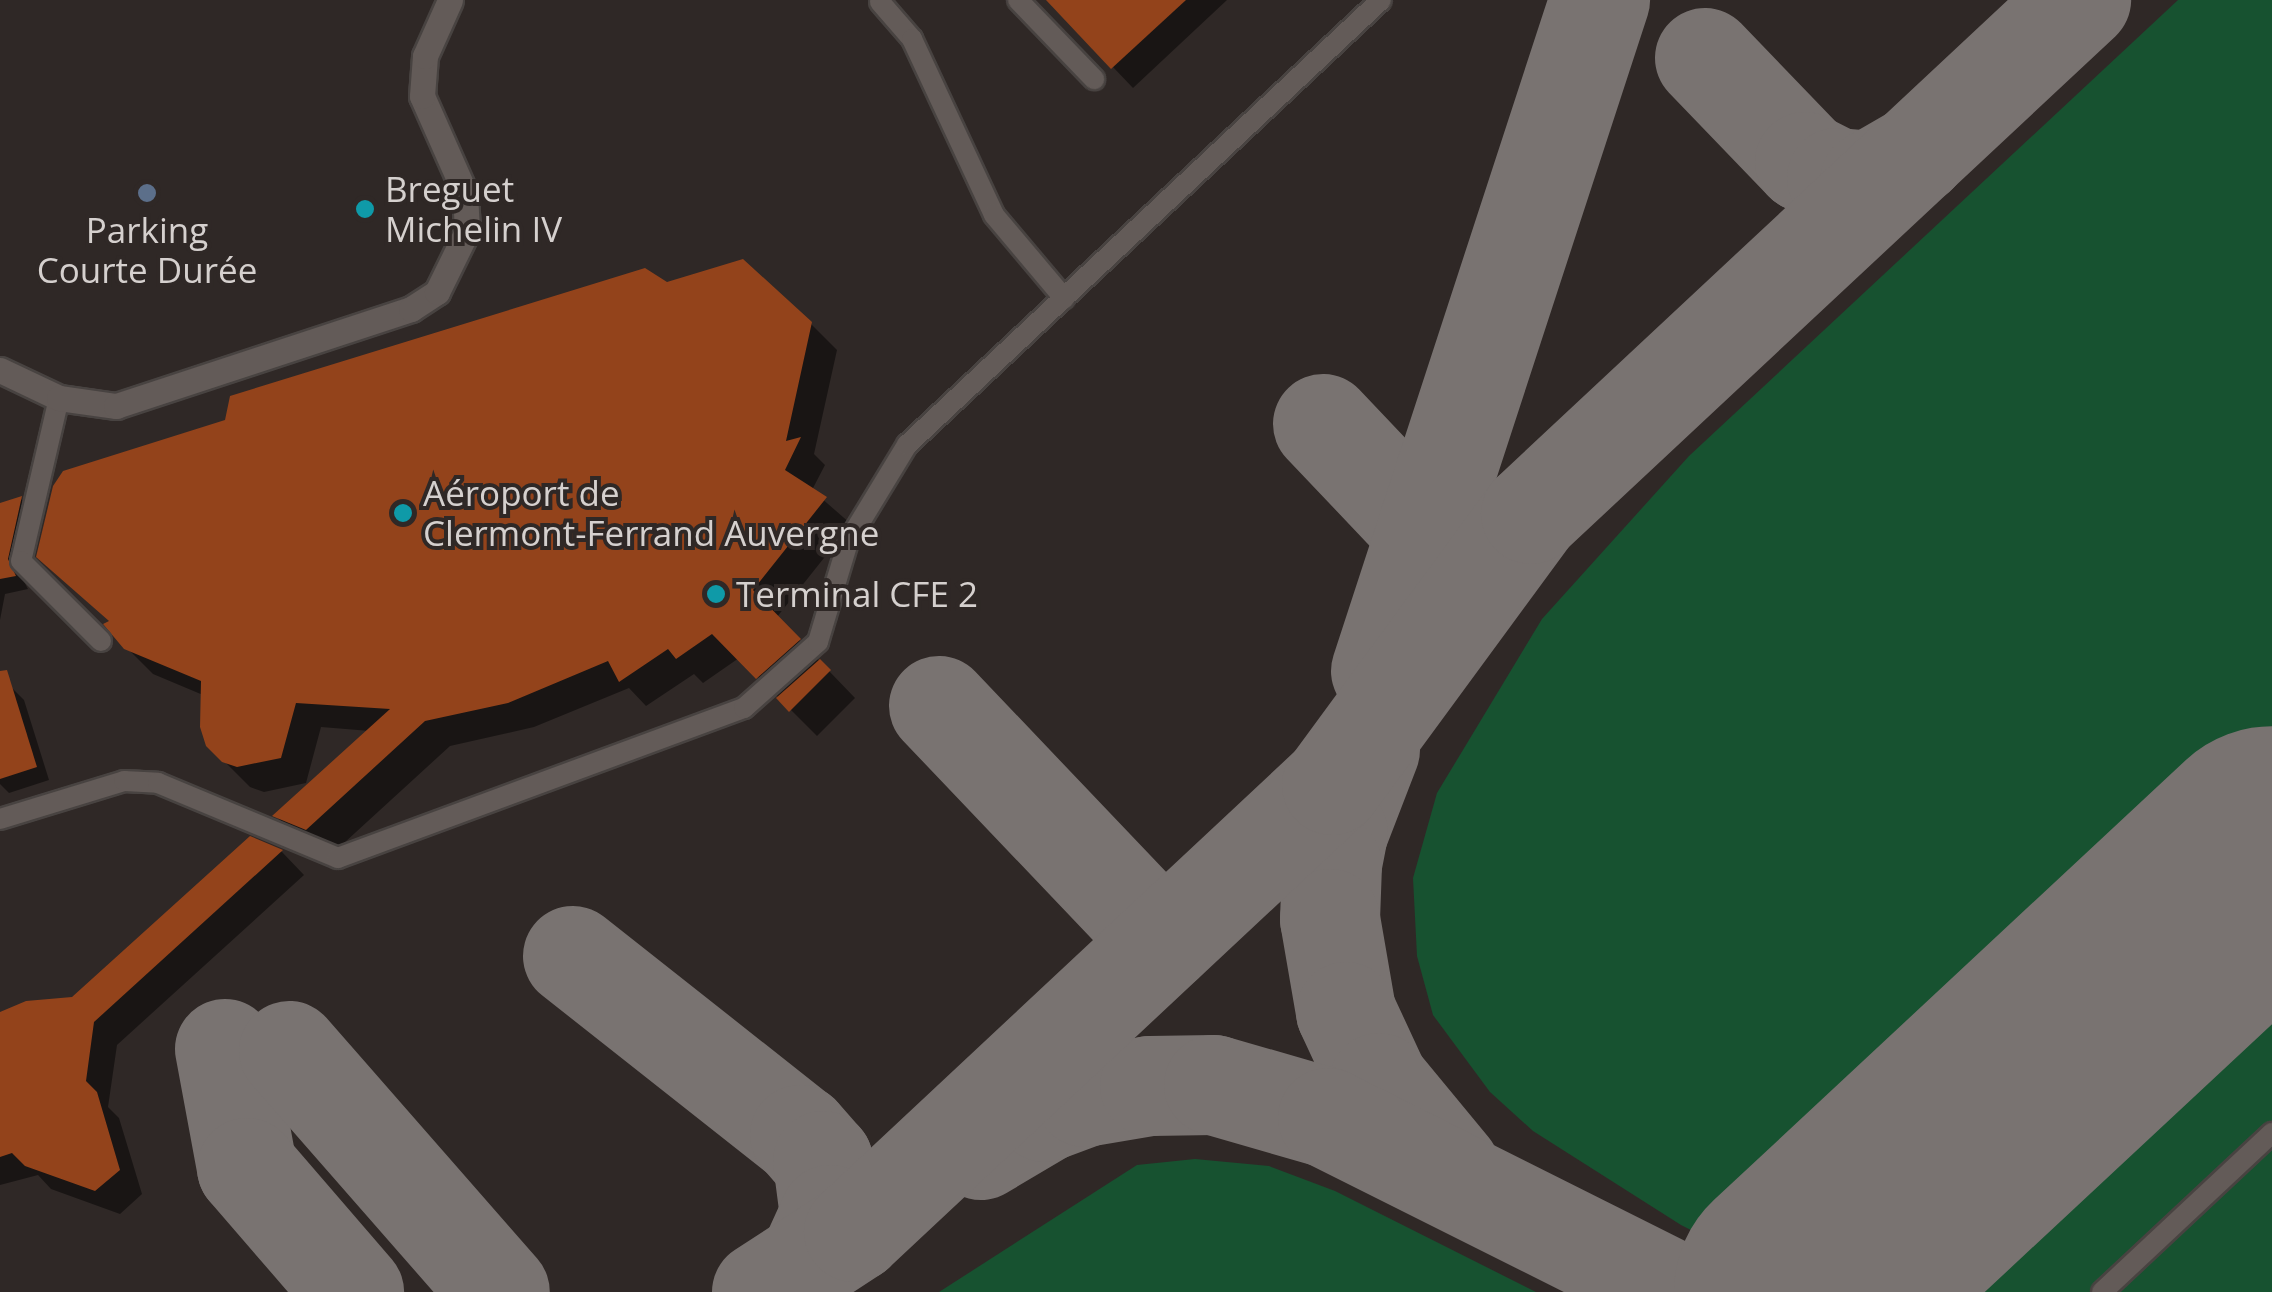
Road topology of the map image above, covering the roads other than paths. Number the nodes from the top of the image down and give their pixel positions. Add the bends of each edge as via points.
1 (450, 0) edge
2 (1018, 0) edge
3 (1380, 0) edge
4 (880, 1) edge
5 (1094, 79) dead end
6 (1064, 298) junction
7 (0, 370) edge
8 (59, 398) junction
9 (102, 641) dead end
10 (0, 819) edge
11 (2272, 1133) edge
12 (2102, 1292) edge

1 - 8 street via 425,56 422,96 465,193 467,231 437,292 393,316 116,406
2 - 5 lane
3 - 6 lane
4 - 6 lane via 912,39 994,215
6 - 10 lane via 906,445 848,542 818,642 744,708 338,858 158,783 124,781
7 - 8 street
8 - 9 lane via 21,561
11 - 12 lane

